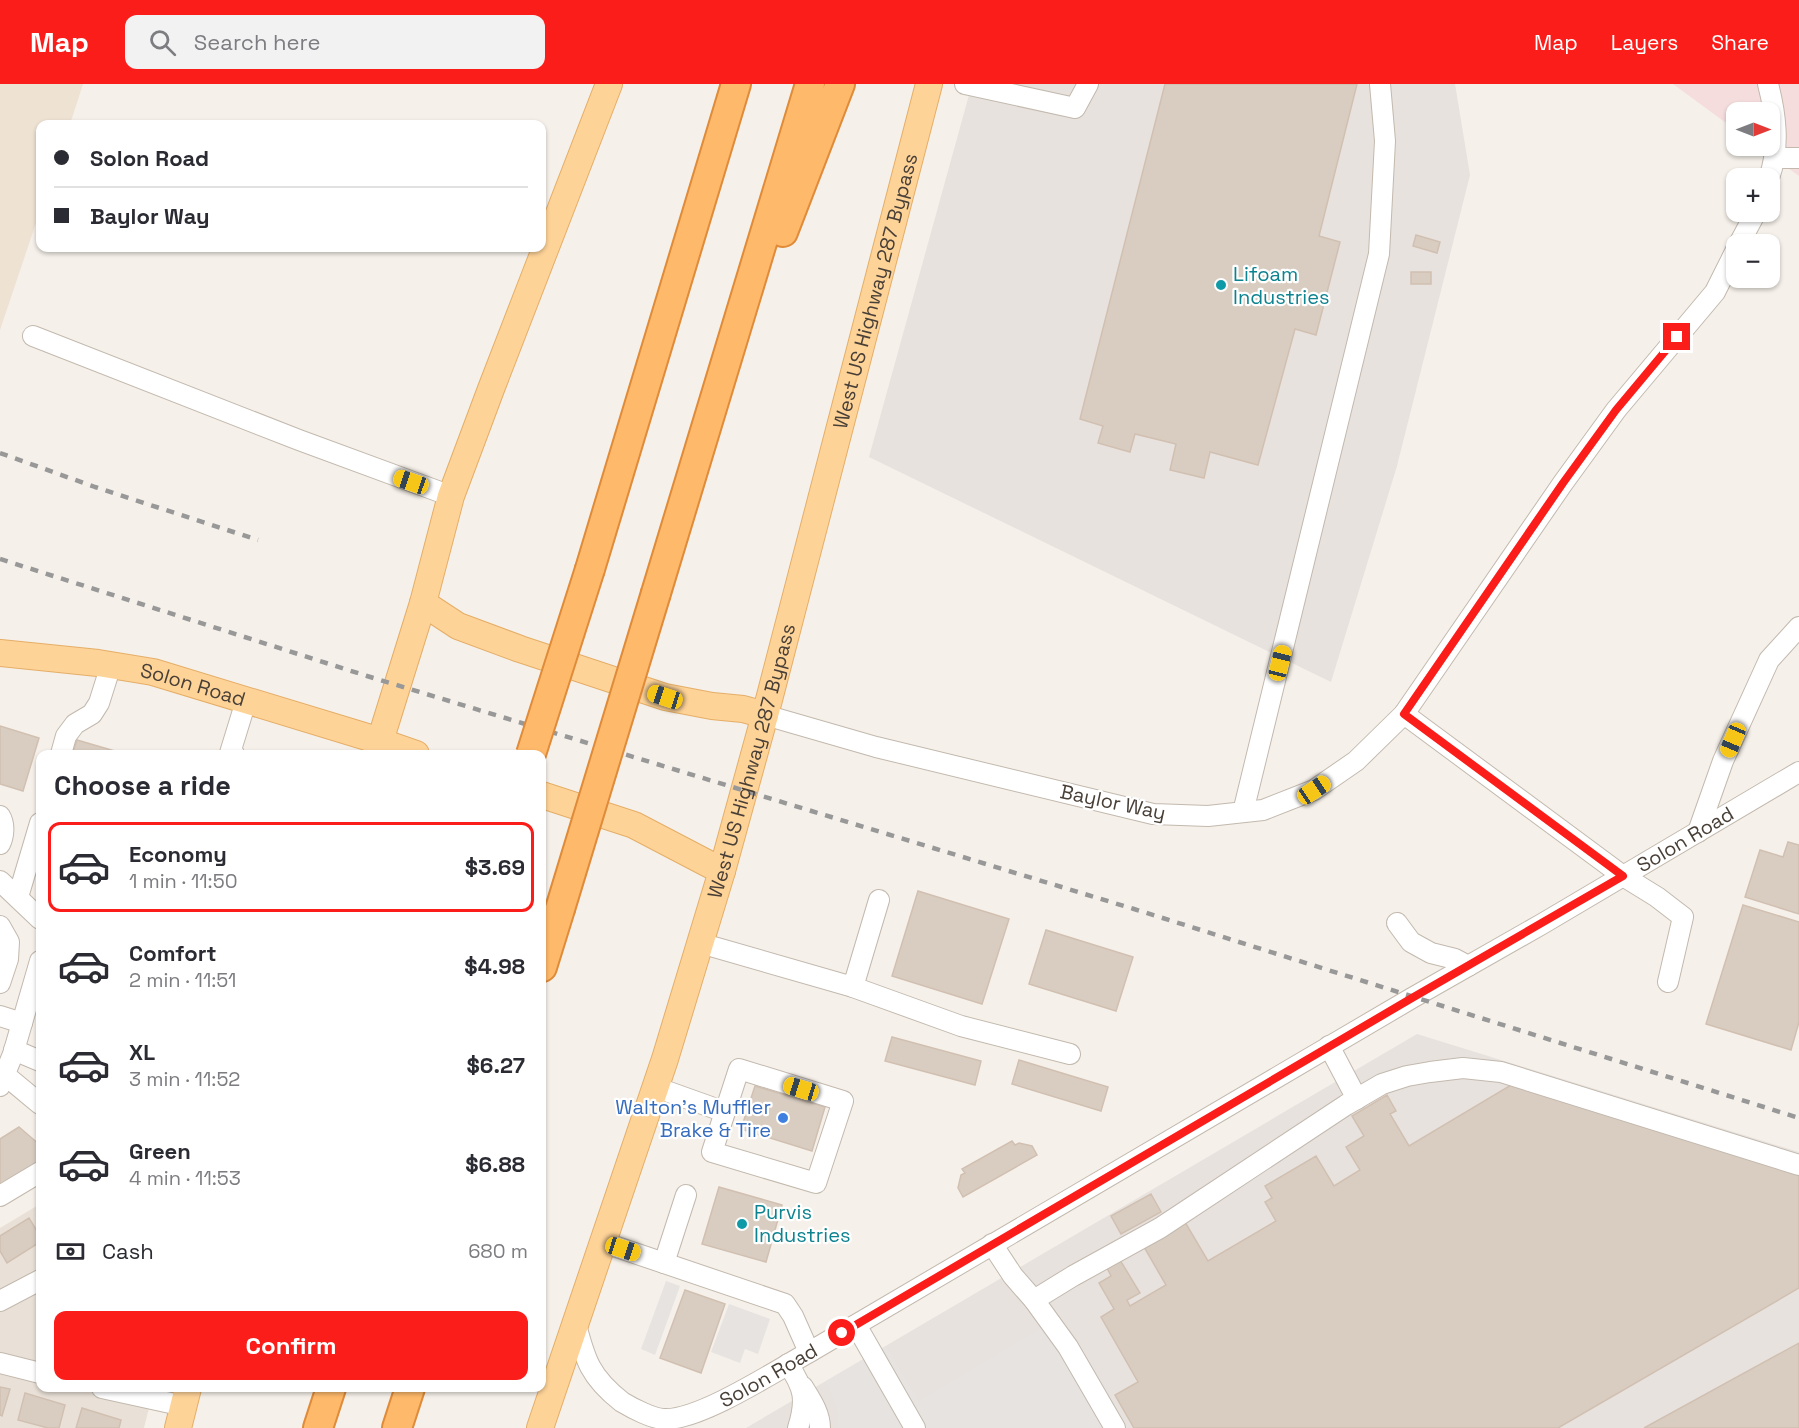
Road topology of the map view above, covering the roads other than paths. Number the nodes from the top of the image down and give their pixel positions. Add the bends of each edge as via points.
1 (609, 84) edge
2 (810, 84) edge
3 (840, 84) edge
4 (929, 84) edge
5 (965, 84) edge
6 (1088, 84) edge
7 (1380, 84) edge
8 (1768, 84) edge
9 (734, 91) edge
10 (1774, 158) junction
11 (1799, 158) edge
12 (1771, 168) edge
13 (546, 247) edge
14 (544, 252) edge
15 (1726, 270) edge
16 (747, 295) junction
17 (33, 336) dead end
18 (451, 496) junction
19 (423, 603) junction
20 (1799, 627) edge
21 (0, 653) edge
22 (111, 665) junction
23 (246, 700) junction
24 (1404, 714) junction
25 (765, 715) junction
26 (378, 748) edge
27 (62, 750) edge
28 (231, 750) edge
29 (532, 750) edge
30 (1799, 772) edge
31 (546, 796) edge
32 (1243, 812) junction
33 (0, 816) edge
34 (1698, 832) junction
35 (36, 838) edge
36 (0, 844) edge
37 (722, 871) junction
38 (1623, 876) junction
39 (0, 881) edge
40 (20, 899) junction
41 (879, 900) dead end
42 (36, 915) edge
43 (1397, 923) dead end
44 (0, 925) edge
45 (700, 943) junction
46 (546, 954) edge
47 (1468, 966) junction
48 (36, 975) edge
49 (1668, 982) dead end
50 (0, 983) edge
51 (853, 987) junction
52 (0, 1016) edge
53 (22, 1023) junction
54 (1329, 1046) junction
55 (14, 1050) junction
56 (1070, 1054) dead end
57 (36, 1059) edge
58 (2, 1080) edge
59 (655, 1087) junction
60 (1357, 1099) junction
61 (36, 1101) edge
62 (725, 1112) junction
63 (1799, 1166) edge
64 (36, 1174) edge
65 (686, 1195) dead end
66 (0, 1196) edge
67 (602, 1242) junction
68 (992, 1244) junction
69 (664, 1263) junction
70 (36, 1282) edge
71 (1034, 1300) junction
72 (0, 1301) edge
73 (575, 1321) junction
74 (856, 1324) junction
75 (809, 1352) junction
76 (0, 1363) edge
77 (788, 1364) junction
78 (36, 1372) edge
79 (800, 1383) junction
80 (119, 1392) edge
81 (330, 1392) edge
82 (409, 1392) edge
83 (183, 1407) edge
84 (683, 1424) edge
85 (318, 1428) edge
86 (397, 1428) edge
87 (540, 1428) edge
88 (798, 1428) edge
89 (820, 1428) edge
90 (915, 1428) edge
91 (1115, 1428) edge

1 - 13 main road
2 - 16 highway
3 - 16 highway via 774,257 758,285
4 - 25 main road, West US Highway 287 Bypass
5 - 6 street via 1075,108
7 - 32 street via 1385,141 1379,254
8 - 10 street via 1774,109
9 - 29 highway, bridge
10 - 11 street
10 - 12 street
14 - 18 main road
15 - 24 street, Baylor Way via 1715,292 1610,419 1563,483
16 - 46 highway, bridge
17 - 18 street
18 - 19 main road
19 - 25 main road via 458,626 665,697
19 - 26 main road
20 - 34 street via 1769,660 1724,761
21 - 22 main road, Solon Road
22 - 23 main road, Solon Road via 153,672
22 - 27 street via 99,703 92,714 75,724
23 - 26 main road, Solon Road via 367,737
23 - 28 street
24 - 32 street, Baylor Way via 1356,761 1314,790 1263,810
24 - 38 street
25 - 32 street, Baylor Way via 876,747 1152,814 1208,816
25 - 37 main road, West US Highway 287 Bypass
30 - 34 street, Solon Road
31 - 37 main road via 634,825
33 - 36 street
34 - 38 street, Solon Road
35 - 40 street
37 - 45 main road, West US Highway 287 Bypass
38 - 47 street, Solon Road
38 - 49 street via 1683,917
39 - 40 street
40 - 42 street
40 - 44 street
41 - 51 street
43 - 47 street via 1411,942
44 - 50 street via 9,942
45 - 51 street
45 - 59 main road, West US Highway 287 Bypass
47 - 54 street, Solon Road
48 - 53 street
51 - 56 street via 961,1026
52 - 53 street
53 - 55 street
54 - 60 street
54 - 68 street, Solon Road
55 - 57 street
55 - 58 street
58 - 61 street
59 - 62 street
59 - 67 main road, West US Highway 287 Bypass
60 - 63 street via 1382,1084 1407,1076 1463,1068 1501,1072
60 - 71 street via 1160,1228
62 - 62 street via 739,1069 843,1101 816,1183 712,1152
64 - 66 street
65 - 69 street
67 - 69 street
67 - 73 main road, West US Highway 287 Bypass
68 - 71 street
68 - 74 street, Solon Road
69 - 75 street via 785,1304
70 - 72 street
71 - 91 street via 1068,1347
73 - 84 street, Solon Road via 583,1353 593,1374 607,1390 628,1406
73 - 87 main road, West US Highway 287 Bypass
74 - 75 street, Solon Road
74 - 90 street
75 - 77 street, Solon Road
76 - 78 street
77 - 79 street
77 - 84 street, Solon Road
79 - 88 street via 804,1398
79 - 89 street via 813,1403
80 - 83 street
81 - 85 highway
82 - 86 highway

